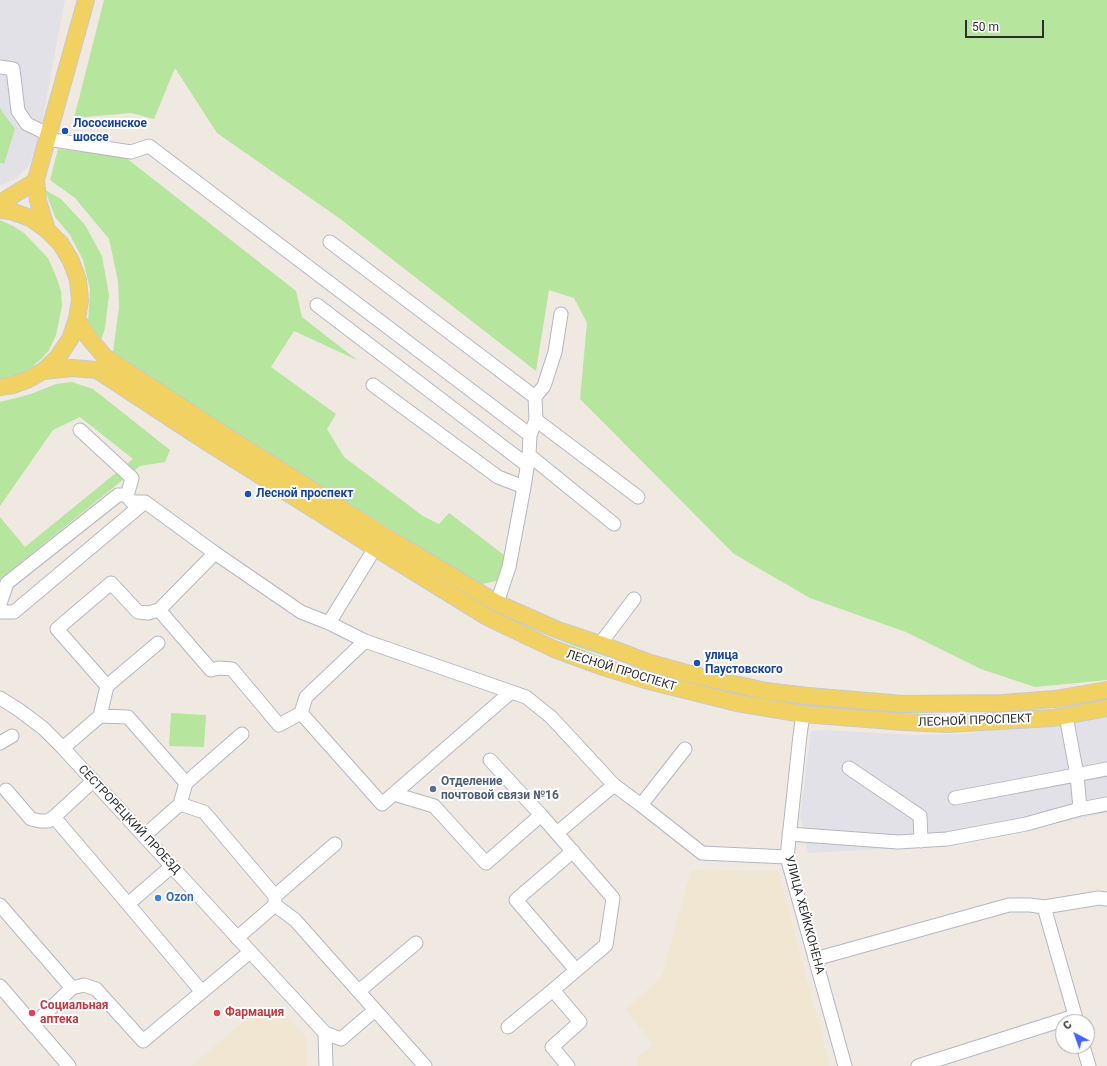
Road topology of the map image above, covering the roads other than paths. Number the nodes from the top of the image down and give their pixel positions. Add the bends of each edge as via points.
1 (86, 0) edge
2 (0, 67) edge
3 (48, 136) junction
4 (36, 182) junction
5 (0, 203) edge
6 (0, 210) edge
7 (47, 230) junction
8 (330, 242) dead end
9 (317, 305) dead end
10 (561, 314) dead end
11 (77, 319) junction
12 (43, 371) junction
13 (373, 385) dead end
14 (0, 388) edge
15 (535, 397) junction
16 (536, 420) junction
17 (80, 430) dead end
18 (530, 435) junction
19 (528, 460) junction
20 (524, 487) junction
21 (127, 496) junction
22 (638, 497) dead end
23 (145, 502) junction
24 (614, 524) dead end
25 (375, 548) junction
26 (215, 553) junction
27 (634, 599) dead end
28 (497, 603) junction
29 (0, 604) edge
30 (159, 610) junction
31 (0, 612) edge
32 (490, 618) junction
33 (329, 623) junction
34 (364, 640) junction
35 (158, 643) dead end
36 (600, 644) junction
37 (107, 686) junction
38 (1107, 690) edge
39 (511, 692) junction
40 (0, 698) edge
41 (1107, 708) edge
42 (301, 714) junction
43 (803, 714) junction
44 (100, 716) junction
45 (1066, 716) junction
46 (242, 734) dead end
47 (12, 736) dead end
48 (0, 743) edge
49 (63, 748) junction
50 (685, 749) dead end
51 (490, 760) dead end
52 (849, 768) dead end
53 (1107, 769) edge
54 (1077, 775) junction
55 (93, 781) junction
56 (186, 783) junction
57 (614, 785) junction
58 (6, 790) dead end
59 (394, 794) junction
60 (955, 798) dead end
61 (180, 804) junction
62 (1107, 804) edge
63 (641, 805) junction
64 (1080, 809) junction
65 (541, 815) junction
66 (54, 817) junction
67 (557, 833) junction
68 (789, 834) junction
69 (144, 836) junction
70 (921, 841) junction
71 (335, 844) dead end
72 (573, 851) junction
73 (787, 857) junction
74 (172, 866) junction
75 (1107, 899) edge
76 (275, 900) junction
77 (128, 904) junction
78 (0, 905) edge
79 (1044, 906) junction
80 (237, 938) junction
81 (416, 943) dead end
82 (250, 952) junction
83 (815, 959) junction
84 (576, 970) junction
85 (0, 986) edge
86 (72, 988) junction
87 (553, 990) junction
88 (359, 991) junction
89 (202, 992) junction
90 (375, 1010) junction
91 (1075, 1014) edge
92 (34, 1025) junction
93 (1055, 1025) edge
94 (508, 1027) dead end
95 (325, 1033) junction
96 (1086, 1054) edge
97 (69, 1066) edge
98 (326, 1066) edge
99 (425, 1066) edge
100 (568, 1066) edge
101 (845, 1066) edge
102 (918, 1066) edge
103 (1089, 1066) edge

1 - 3 main road
2 - 3 street via 12,69 18,111 27,124
3 - 4 main road
3 - 18 street via 131,152 149,146
4 - 5 main road
4 - 7 main road via 38,201
6 - 7 main road via 30,218
7 - 11 main road via 61,244 78,280 80,300
8 - 15 street
9 - 19 street
10 - 15 street via 555,352 547,379
11 - 12 main road via 70,339
11 - 28 main road, ЛЕСНОЙ ПРОСПЕКТ via 105,357 385,536
12 - 14 main road via 29,379
12 - 25 main road, ЛЕСНОЙ ПРОСПЕКТ via 72,368 97,370
13 - 20 street via 498,477
15 - 16 street
16 - 18 street
16 - 22 street
17 - 21 street via 132,478
18 - 19 street
19 - 20 street
19 - 24 street
20 - 28 street via 508,567
21 - 23 street via 132,502
21 - 29 street via 118,495 7,583
23 - 26 street
23 - 31 street via 14,612
25 - 32 main road, ЛЕСНОЙ ПРОСПЕКТ
25 - 33 street
26 - 30 street
26 - 33 street via 301,612
27 - 36 street
28 - 32 main road
28 - 36 main road, ЛЕСНОЙ ПРОСПЕКТ via 558,630
30 - 37 street via 138,612 111,583 57,629
30 - 42 street via 211,670 232,670 279,724
32 - 43 main road, ЛЕСНОЙ ПРОСПЕКТ via 554,649 603,668 737,703
33 - 34 street
34 - 39 street
34 - 42 street via 306,697
35 - 37 street
36 - 38 main road, ЛЕСНОЙ ПРОСПЕКТ via 650,663 693,674 766,691 808,696 903,704 1003,703 1055,699
37 - 44 street
39 - 57 street via 526,697 551,717
39 - 59 street
40 - 49 street, СЕСТРОРЕЦКИЙ ПРОЕЗД via 43,728
41 - 45 main road, ЛЕСНОЙ ПРОСПЕКТ
42 - 59 street via 382,804
43 - 45 main road, ЛЕСНОЙ ПРОСПЕКТ via 948,724
43 - 68 street, УЛИЦА ХЕЙККОНЕНА
44 - 49 street
44 - 56 street via 128,717
45 - 54 street
46 - 56 street
47 - 48 street
49 - 55 street, СЕСТРОРЕЦКИЙ ПРОЕЗД
50 - 63 street
51 - 65 street
52 - 70 street via 920,816
53 - 54 street
54 - 60 street
54 - 64 street
55 - 66 street
55 - 69 street, СЕСТРОРЕЦКИЙ ПРОЕЗД
56 - 61 street
57 - 63 street
57 - 67 street
58 - 66 street via 31,819 48,821
59 - 65 street via 434,806 486,863
61 - 69 street
61 - 76 street via 204,812
62 - 64 street
63 - 73 street via 702,853
64 - 70 street via 1012,826 947,839
65 - 67 street
66 - 77 street
67 - 72 street
68 - 70 street via 898,842
68 - 73 street, УЛИЦА ХЕЙККОНЕНА
69 - 74 street, СЕСТРОРЕЦКИЙ ПРОЕЗД
71 - 76 street
72 - 84 street via 613,898 606,945
72 - 84 street via 516,900
73 - 83 street, УЛИЦА ХЕЙККОНЕНА
74 - 77 street
74 - 80 street, СЕСТРОРЕЦКИЙ ПРОЕЗД
75 - 79 street
76 - 80 street
76 - 88 street
77 - 89 street
78 - 86 street
79 - 83 street via 1008,905
79 - 91 street
80 - 82 street, СЕСТРОРЕЦКИЙ ПРОЕЗД
81 - 88 street
82 - 89 street
82 - 95 street, СЕСТРОРЕЦКИЙ ПРОЕЗД
83 - 101 street, УЛИЦА ХЕЙККОНЕНА
84 - 87 street
85 - 92 street
86 - 89 street via 84,985 96,989 143,1041
86 - 92 street
87 - 94 street
87 - 100 street via 580,1022 552,1047
88 - 90 street
90 - 95 street via 341,1039
90 - 99 street
92 - 97 street
93 - 102 street
95 - 98 street
96 - 103 street

